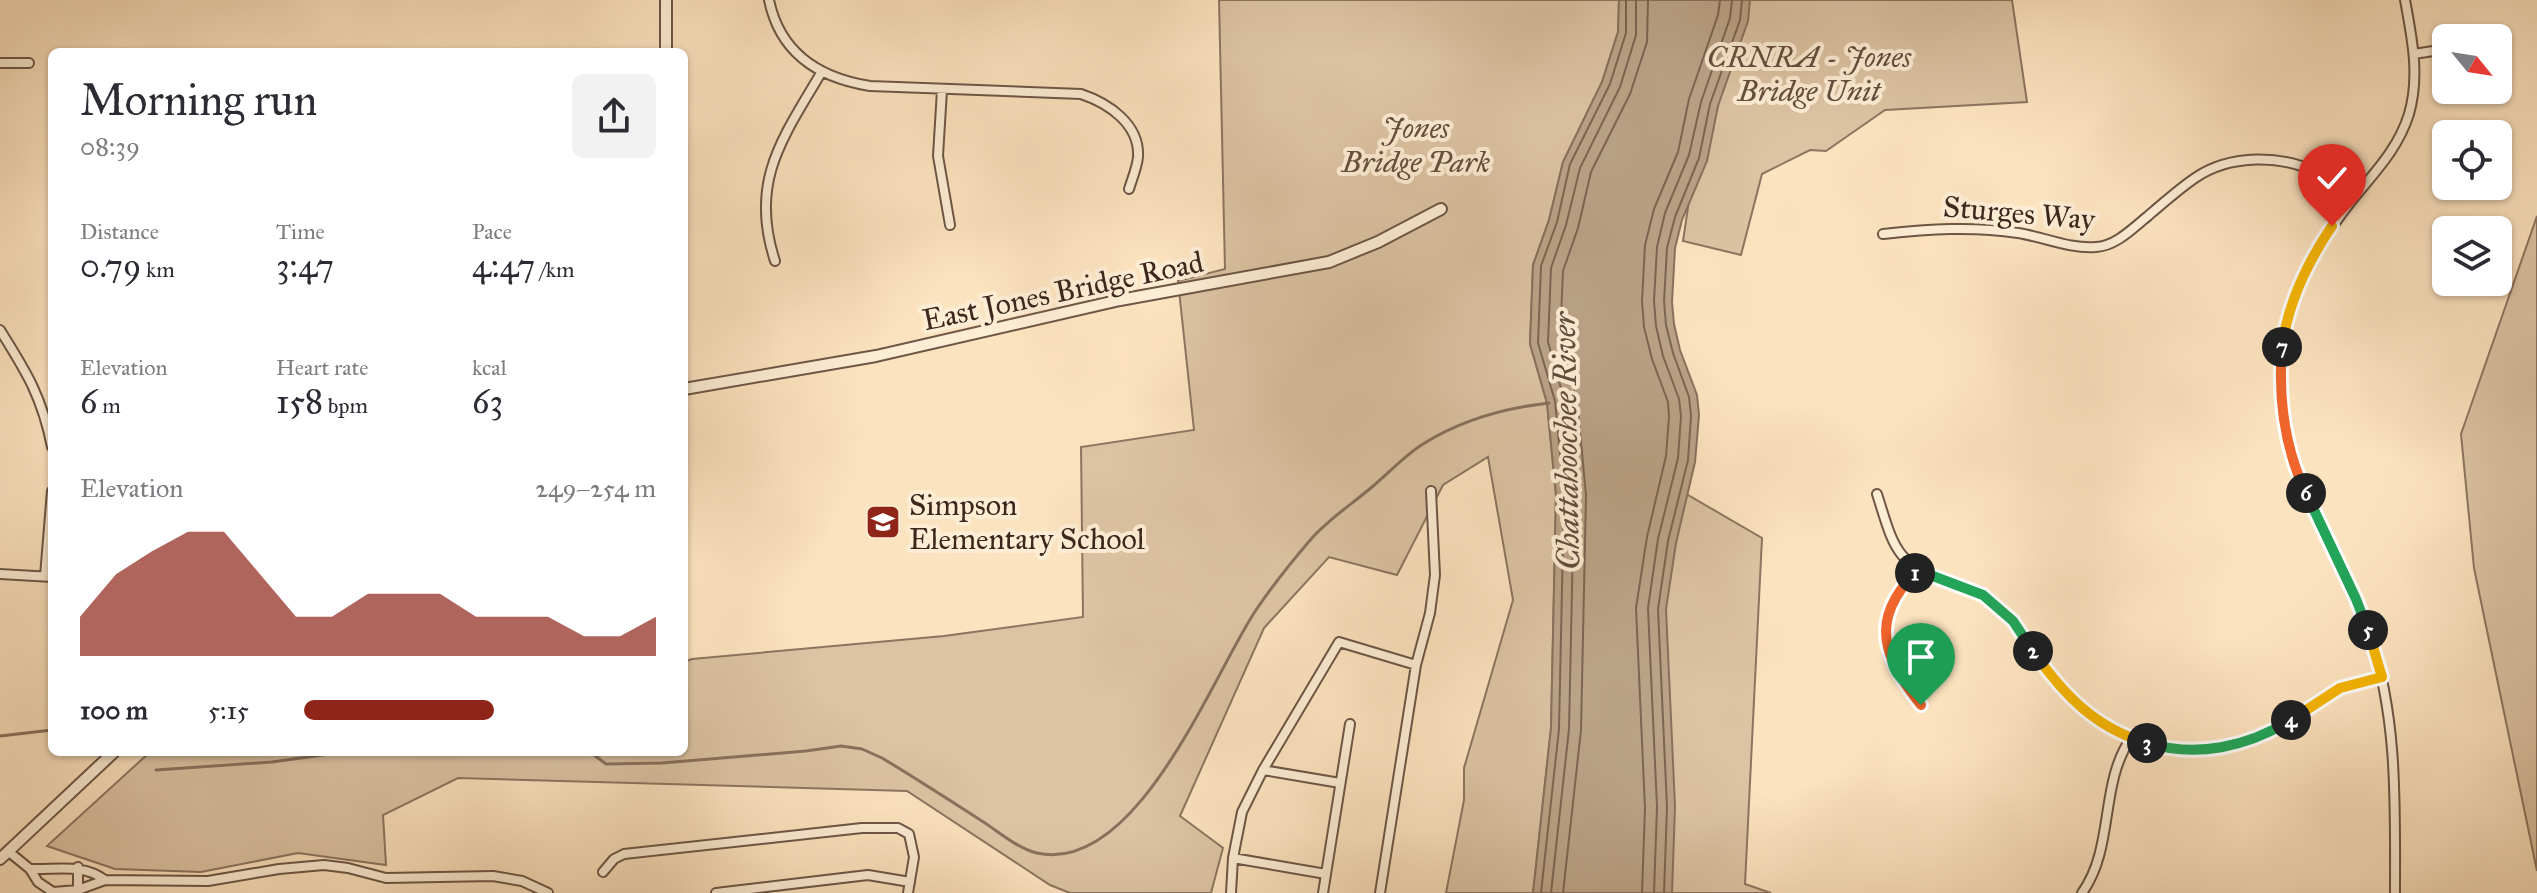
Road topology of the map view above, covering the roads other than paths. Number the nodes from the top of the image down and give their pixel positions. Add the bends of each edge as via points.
1 (666, 0) edge
2 (769, 0) edge
3 (2405, 0) edge
4 (666, 48) edge
5 (2432, 51) edge
6 (2414, 54) junction
7 (0, 63) edge
8 (29, 63) dead end
9 (821, 73) junction
10 (942, 90) junction
11 (1129, 189) dead end
12 (2353, 199) junction
13 (1441, 209) dead end
14 (950, 225) dead end
15 (1883, 234) dead end
16 (775, 261) dead end
17 (0, 330) edge
18 (688, 388) edge
19 (48, 428) edge
20 (1431, 491) dead end
21 (1877, 494) dead end
22 (1917, 570) junction
23 (0, 574) edge
24 (48, 577) edge
25 (1416, 665) junction
26 (2382, 677) junction
27 (1921, 705) dead end
28 (1350, 724) dead end
29 (2131, 738) junction
30 (110, 756) edge
31 (1263, 770) junction
32 (1340, 783) junction
33 (4, 856) edge
34 (1233, 858) junction
35 (78, 867) junction
36 (30, 869) junction
37 (603, 872) dead end
38 (1326, 874) junction
39 (105, 880) junction
40 (910, 882) junction
41 (78, 890) junction
42 (548, 893) edge
43 (716, 893) edge
44 (908, 893) edge
45 (1231, 893) edge
46 (1323, 893) edge
47 (1380, 893) edge
48 (2082, 893) edge
49 (2395, 893) edge

1 - 4 street
2 - 9 street via 784,39
3 - 6 street
5 - 6 street
6 - 12 street via 2413,93 2403,131
7 - 8 street
9 - 10 street via 870,86
9 - 16 street via 782,139 767,182 766,234
10 - 11 street via 1081,94 1102,101 1133,135 1138,156
10 - 14 street via 938,156
12 - 15 street, Sturges Way via 2303,167 2248,160 2197,176 2129,231 2101,246 2069,246 2020,233 1970,228
12 - 26 street via 2318,248 2294,298 2282,344 2280,397 2294,469 2356,599
13 - 18 street, East Jones Bridge Road via 1329,262 1120,300 876,356
17 - 19 street via 29,376
20 - 25 street via 1435,575
21 - 22 street via 1899,552
22 - 27 street via 1894,600 1886,638 1894,669
22 - 29 street via 1995,603 2067,696
23 - 24 street
25 - 31 street via 1339,642
25 - 47 street
26 - 29 street via 2340,688 2280,727 2234,745 2181,750
26 - 49 street via 2395,772
28 - 32 street
29 - 48 street via 2112,784 2099,859
30 - 33 street
31 - 32 street
31 - 34 street via 1242,812
32 - 38 street
33 - 36 street
34 - 38 street
34 - 45 street
35 - 36 street
35 - 39 street
35 - 41 street
36 - 41 street via 53,892
37 - 40 street via 624,854 898,828 909,834 914,857
38 - 46 street
39 - 41 street
39 - 42 street via 208,881 324,865 386,878 493,876
40 - 43 street via 868,875
40 - 44 street

